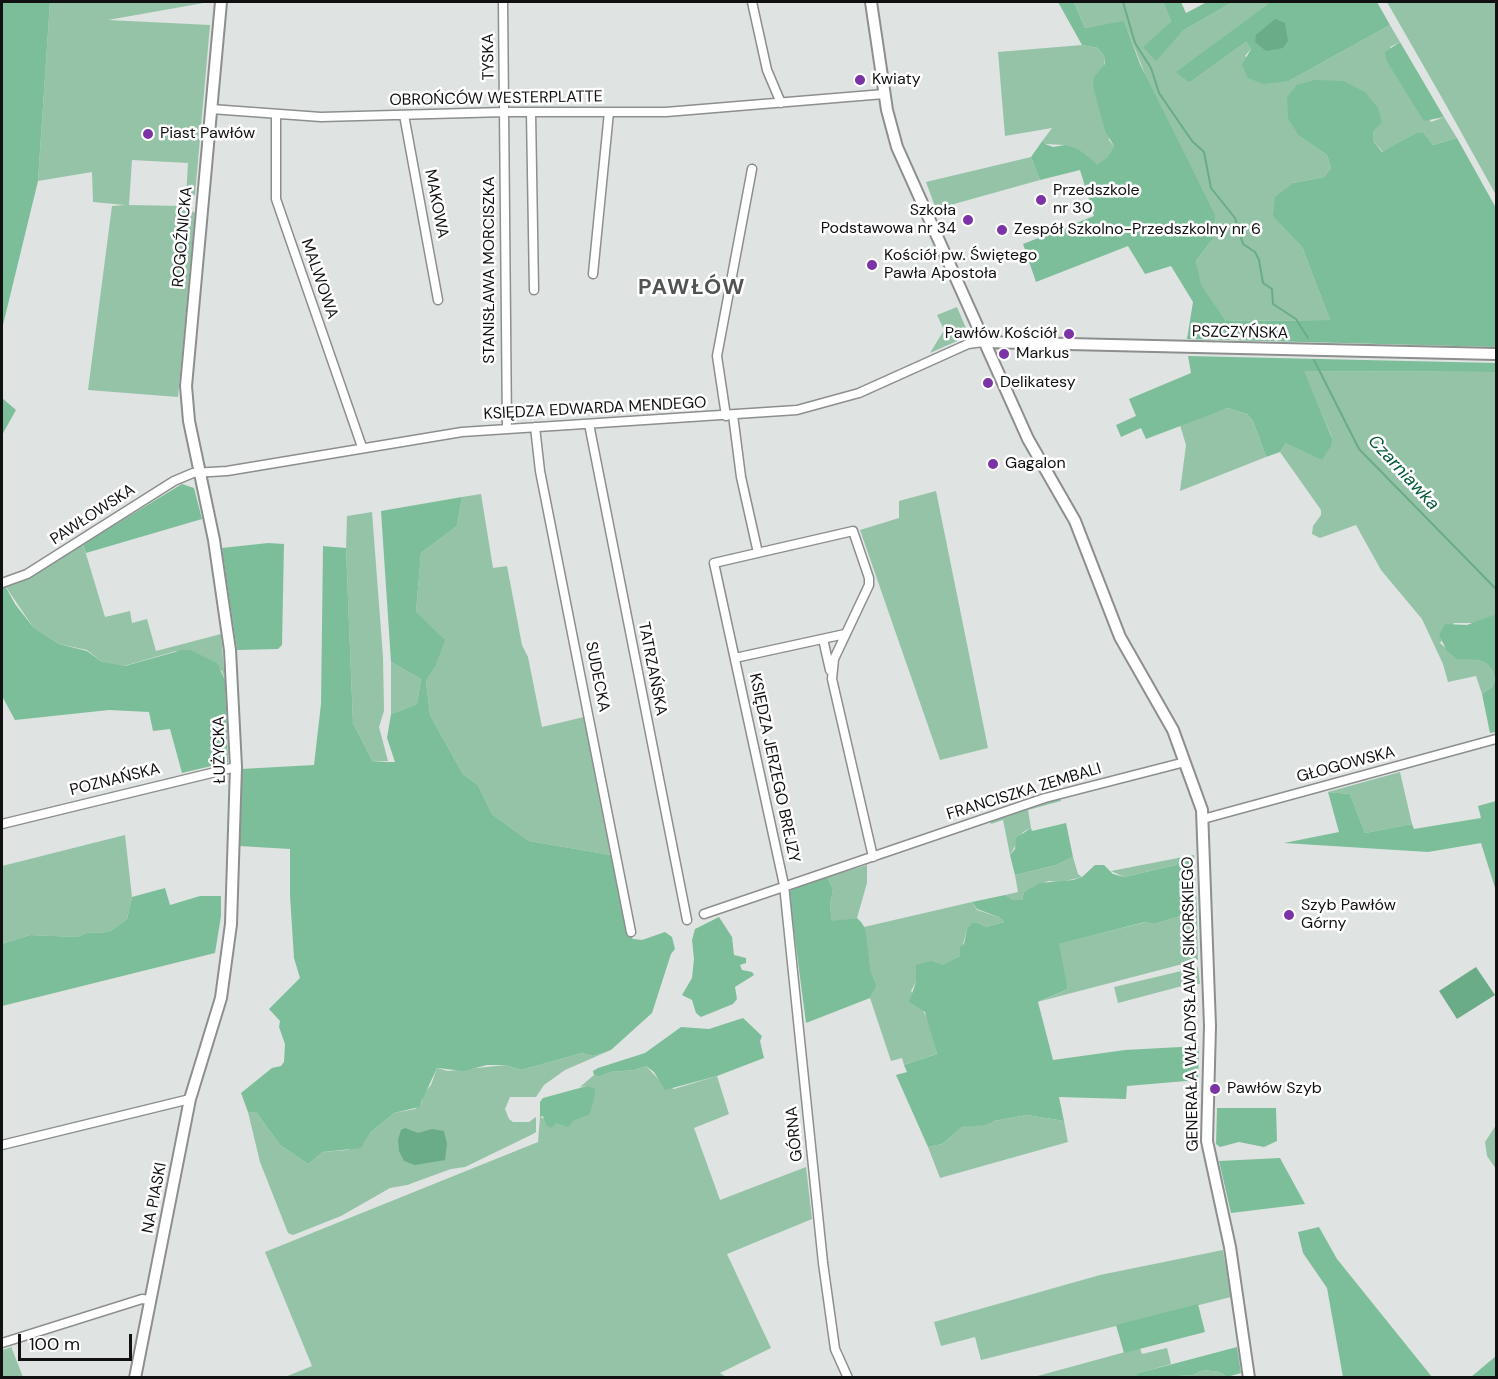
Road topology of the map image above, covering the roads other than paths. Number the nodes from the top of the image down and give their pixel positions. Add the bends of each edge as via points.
1 (221, 2) edge
2 (504, 2) edge
3 (752, 2) edge
4 (871, 2) edge
5 (884, 94) junction
6 (781, 103) junction
7 (211, 109) junction
8 (505, 112) junction
9 (531, 112) junction
10 (609, 112) junction
11 (404, 114) junction
12 (276, 115) junction
13 (752, 169) dead end
14 (593, 274) dead end
15 (534, 290) dead end
16 (438, 300) dead end
17 (983, 342) junction
18 (1497, 354) edge
19 (729, 416) junction
20 (589, 424) junction
21 (535, 427) junction
22 (507, 429) junction
23 (362, 447) junction
24 (200, 474) junction
25 (758, 553) junction
26 (2, 583) edge
27 (845, 634) junction
28 (823, 639) junction
29 (735, 658) junction
30 (832, 679) junction
31 (1496, 739) edge
32 (1185, 762) junction
33 (236, 767) junction
34 (1203, 819) junction
35 (2, 825) edge
36 (873, 857) junction
37 (784, 885) junction
38 (704, 914) dead end
39 (687, 920) dead end
40 (631, 932) dead end
41 (213, 1026) joint
42 (190, 1099) junction
43 (2, 1145) edge
44 (151, 1300) junction
45 (2, 1343) edge
46 (135, 1377) edge
47 (848, 1377) edge
48 (1249, 1377) edge

1 - 7 street, ROGOŹNICKA
2 - 8 street, TYSKA
3 - 6 street via 761,49
4 - 5 street, GENERAŁA WŁADYSŁAWA SIKORSKIEGO
5 - 6 street, OBROŃCÓW WESTERPLATTE
5 - 17 street, GENERAŁA WŁADYSŁAWA SIKORSKIEGO via 897,147
6 - 10 street, OBROŃCÓW WESTERPLATTE via 693,111
7 - 12 street, OBROŃCÓW WESTERPLATTE
7 - 24 street, ROGOŹNICKA via 186,386
8 - 9 street, OBROŃCÓW WESTERPLATTE
8 - 11 street, OBROŃCÓW WESTERPLATTE
8 - 22 street, STANISŁAWA MORCISZKA
9 - 10 street, OBROŃCÓW WESTERPLATTE
9 - 15 street
10 - 14 street
11 - 12 street, OBROŃCÓW WESTERPLATTE
11 - 16 street, MAKOWA
12 - 23 street, MALWOWA via 276,199
13 - 19 street via 717,356
17 - 18 street, PSZCZYŃSKA
17 - 19 street, KSIĘDZA EDWARDA MENDEGO via 968,344 836,401 787,411
17 - 32 street, GENERAŁA WŁADYSŁAWA SIKORSKIEGO via 1034,451 1076,521 1120,637 1169,723
19 - 20 street, KSIĘDZA EDWARDA MENDEGO
19 - 25 street
20 - 21 street, KSIĘDZA EDWARDA MENDEGO
20 - 39 street, TATRZAŃSKA
21 - 22 street, KSIĘDZA EDWARDA MENDEGO
21 - 40 street, SUDECKA via 540,471
22 - 23 street, KSIĘDZA EDWARDA MENDEGO via 441,434
23 - 24 street, KSIĘDZA EDWARDA MENDEGO
24 - 26 street, PAWŁOWSKA via 174,481 43,565
24 - 33 street, ŁUŻYCKA via 225,608
25 - 27 street, KSIĘDZA JERZEGO BREJZY via 853,531 869,585
25 - 29 street, KSIĘDZA JERZEGO BREJZY via 714,563
27 - 28 street, KSIĘDZA JERZEGO BREJZY
27 - 30 street via 834,659
28 - 29 street, KSIĘDZA JERZEGO BREJZY
28 - 30 street
29 - 37 street, KSIĘDZA JERZEGO BREJZY
30 - 36 street
31 - 34 street, GŁOGOWSKA
32 - 34 street, GENERAŁA WŁADYSŁAWA SIKORSKIEGO
32 - 36 street, FRANCISZKA ZEMBALI via 1045,798
33 - 35 street, POZNAŃSKA
33 - 41 street, ŁUŻYCKA via 229,950
34 - 48 street, GENERAŁA WŁADYSŁAWA SIKORSKIEGO via 1210,1026 1207,1141 1230,1247
36 - 37 street, FRANCISZKA ZEMBALI
37 - 38 street, FRANCISZKA ZEMBALI
37 - 47 street, GÓRNA via 823,1263 835,1349
41 - 42 street, NA PIASKI
42 - 43 street
42 - 44 street, NA PIASKI
44 - 45 street via 142,1299
44 - 46 street, NA PIASKI

